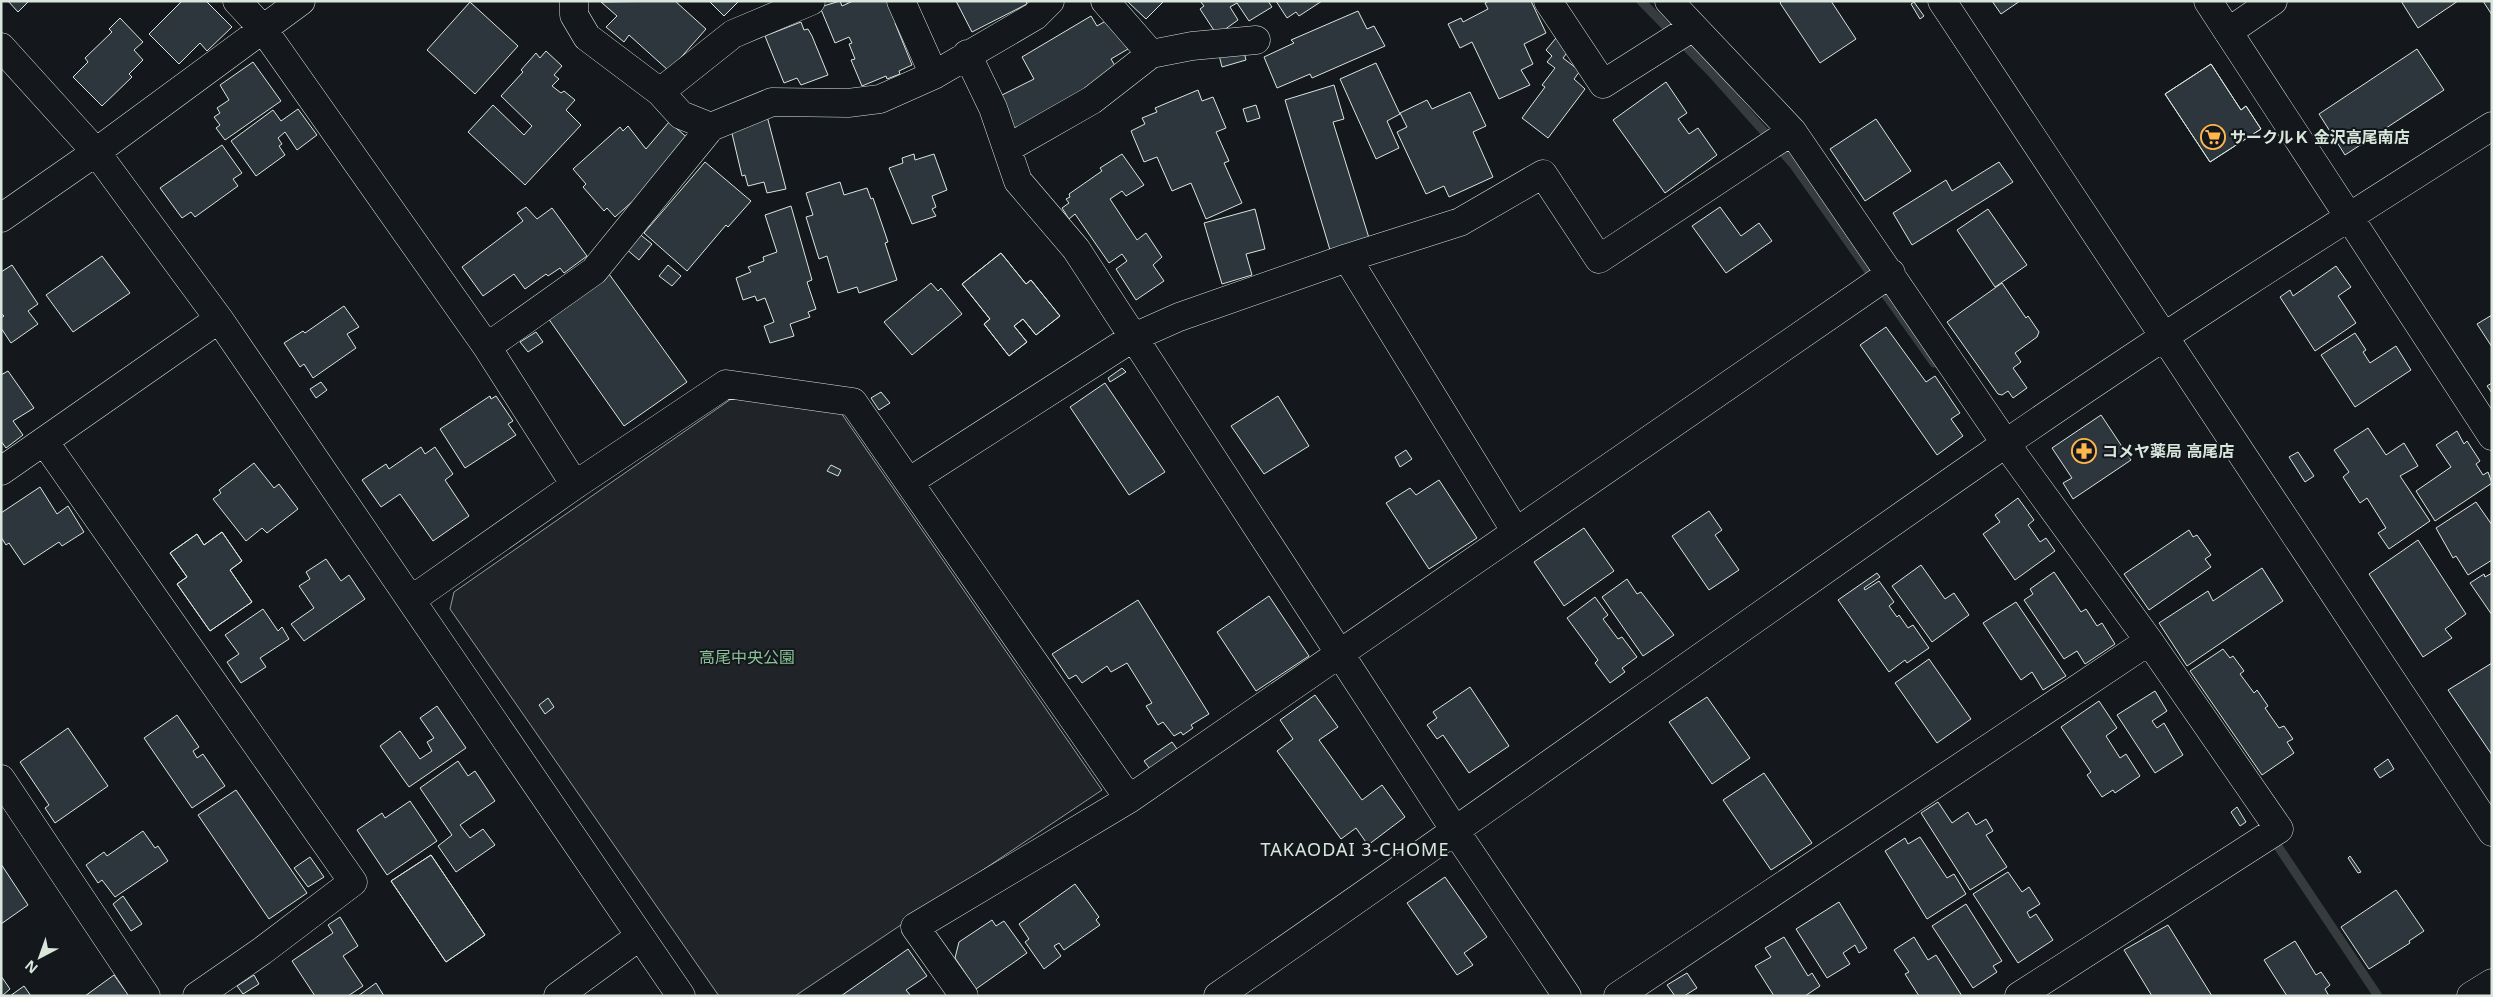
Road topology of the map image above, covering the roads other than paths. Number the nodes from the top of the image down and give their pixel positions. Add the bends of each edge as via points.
1 (237, 1) edge
2 (301, 1) edge
3 (574, 1) edge
4 (811, 1) edge
5 (900, 1) edge
6 (1050, 1) edge
7 (1105, 1) edge
8 (1548, 1) edge
9 (1669, 1) edge
10 (1942, 1) edge
11 (2208, 1) edge
12 (2273, 1) edge
13 (1693, 27) junction
14 (263, 29) junction
15 (2228, 32) junction
16 (1256, 40) dead end
17 (1, 47) edge
18 (967, 54) junction
19 (1151, 54) junction
20 (934, 75) junction
21 (660, 92) junction
22 (2492, 126) edge
23 (711, 127) junction
24 (1792, 131) junction
25 (1008, 148) junction
26 (96, 152) junction
27 (2349, 217) junction
28 (1, 218) edge
29 (1346, 258) junction
30 (1891, 273) junction
31 (219, 319) junction
32 (1134, 337) junction
33 (2164, 337) junction
34 (487, 347) junction
35 (2492, 436) edge
36 (44, 441) junction
37 (2006, 444) junction
38 (1, 471) edge
39 (910, 481) junction
40 (575, 485) junction
41 (1516, 532) junction
42 (411, 600) junction
43 (2150, 642) junction
44 (1339, 652) junction
45 (1, 779) edge
46 (1129, 799) junction
47 (1456, 832) junction
48 (2492, 832) edge
49 (640, 936) junction
50 (2492, 983) edge
51 (146, 996) edge
52 (197, 996) edge
53 (558, 996) edge
54 (681, 996) edge
55 (964, 996) edge
56 (1218, 996) edge
57 (1567, 996) edge
58 (1618, 996) edge
59 (2019, 996) edge
60 (2471, 996) edge

1 - 14 street
2 - 14 street
3 - 21 street via 574,15 587,36
4 - 21 street via 733,34
5 - 20 street
6 - 18 street via 1035,16
7 - 19 street
8 - 13 street via 1603,84
9 - 13 street
10 - 33 street
11 - 15 street
12 - 15 street
13 - 24 street
14 - 26 street
14 - 34 street
15 - 27 street
16 - 19 street via 1192,46
17 - 26 street
18 - 20 street
18 - 25 street via 976,68
19 - 25 street via 1092,100
20 - 23 street via 880,99 848,103 772,102
21 - 23 street via 681,115
22 - 27 street
23 - 34 street via 594,271
24 - 29 street via 1599,259 1543,174 1460,222
24 - 30 street
25 - 32 street via 1018,182 1076,249
26 - 28 street
26 - 31 street
27 - 33 street
27 - 35 street
29 - 32 street via 1179,317
29 - 41 street
30 - 37 street
30 - 41 street
31 - 36 street
31 - 42 street
32 - 39 street
32 - 44 street
33 - 37 street
33 - 48 street
34 - 40 street
36 - 38 street
36 - 52 street via 353,882 262,952
37 - 43 street
37 - 47 street
39 - 40 street via 853,402 726,384
39 - 46 street
40 - 42 street
41 - 44 street
42 - 49 street
43 - 58 street
43 - 59 street via 2279,829
44 - 46 street
44 - 47 street
45 - 51 street
46 - 55 street via 915,927
47 - 56 street
47 - 57 street
49 - 53 street
49 - 54 street
50 - 60 street

